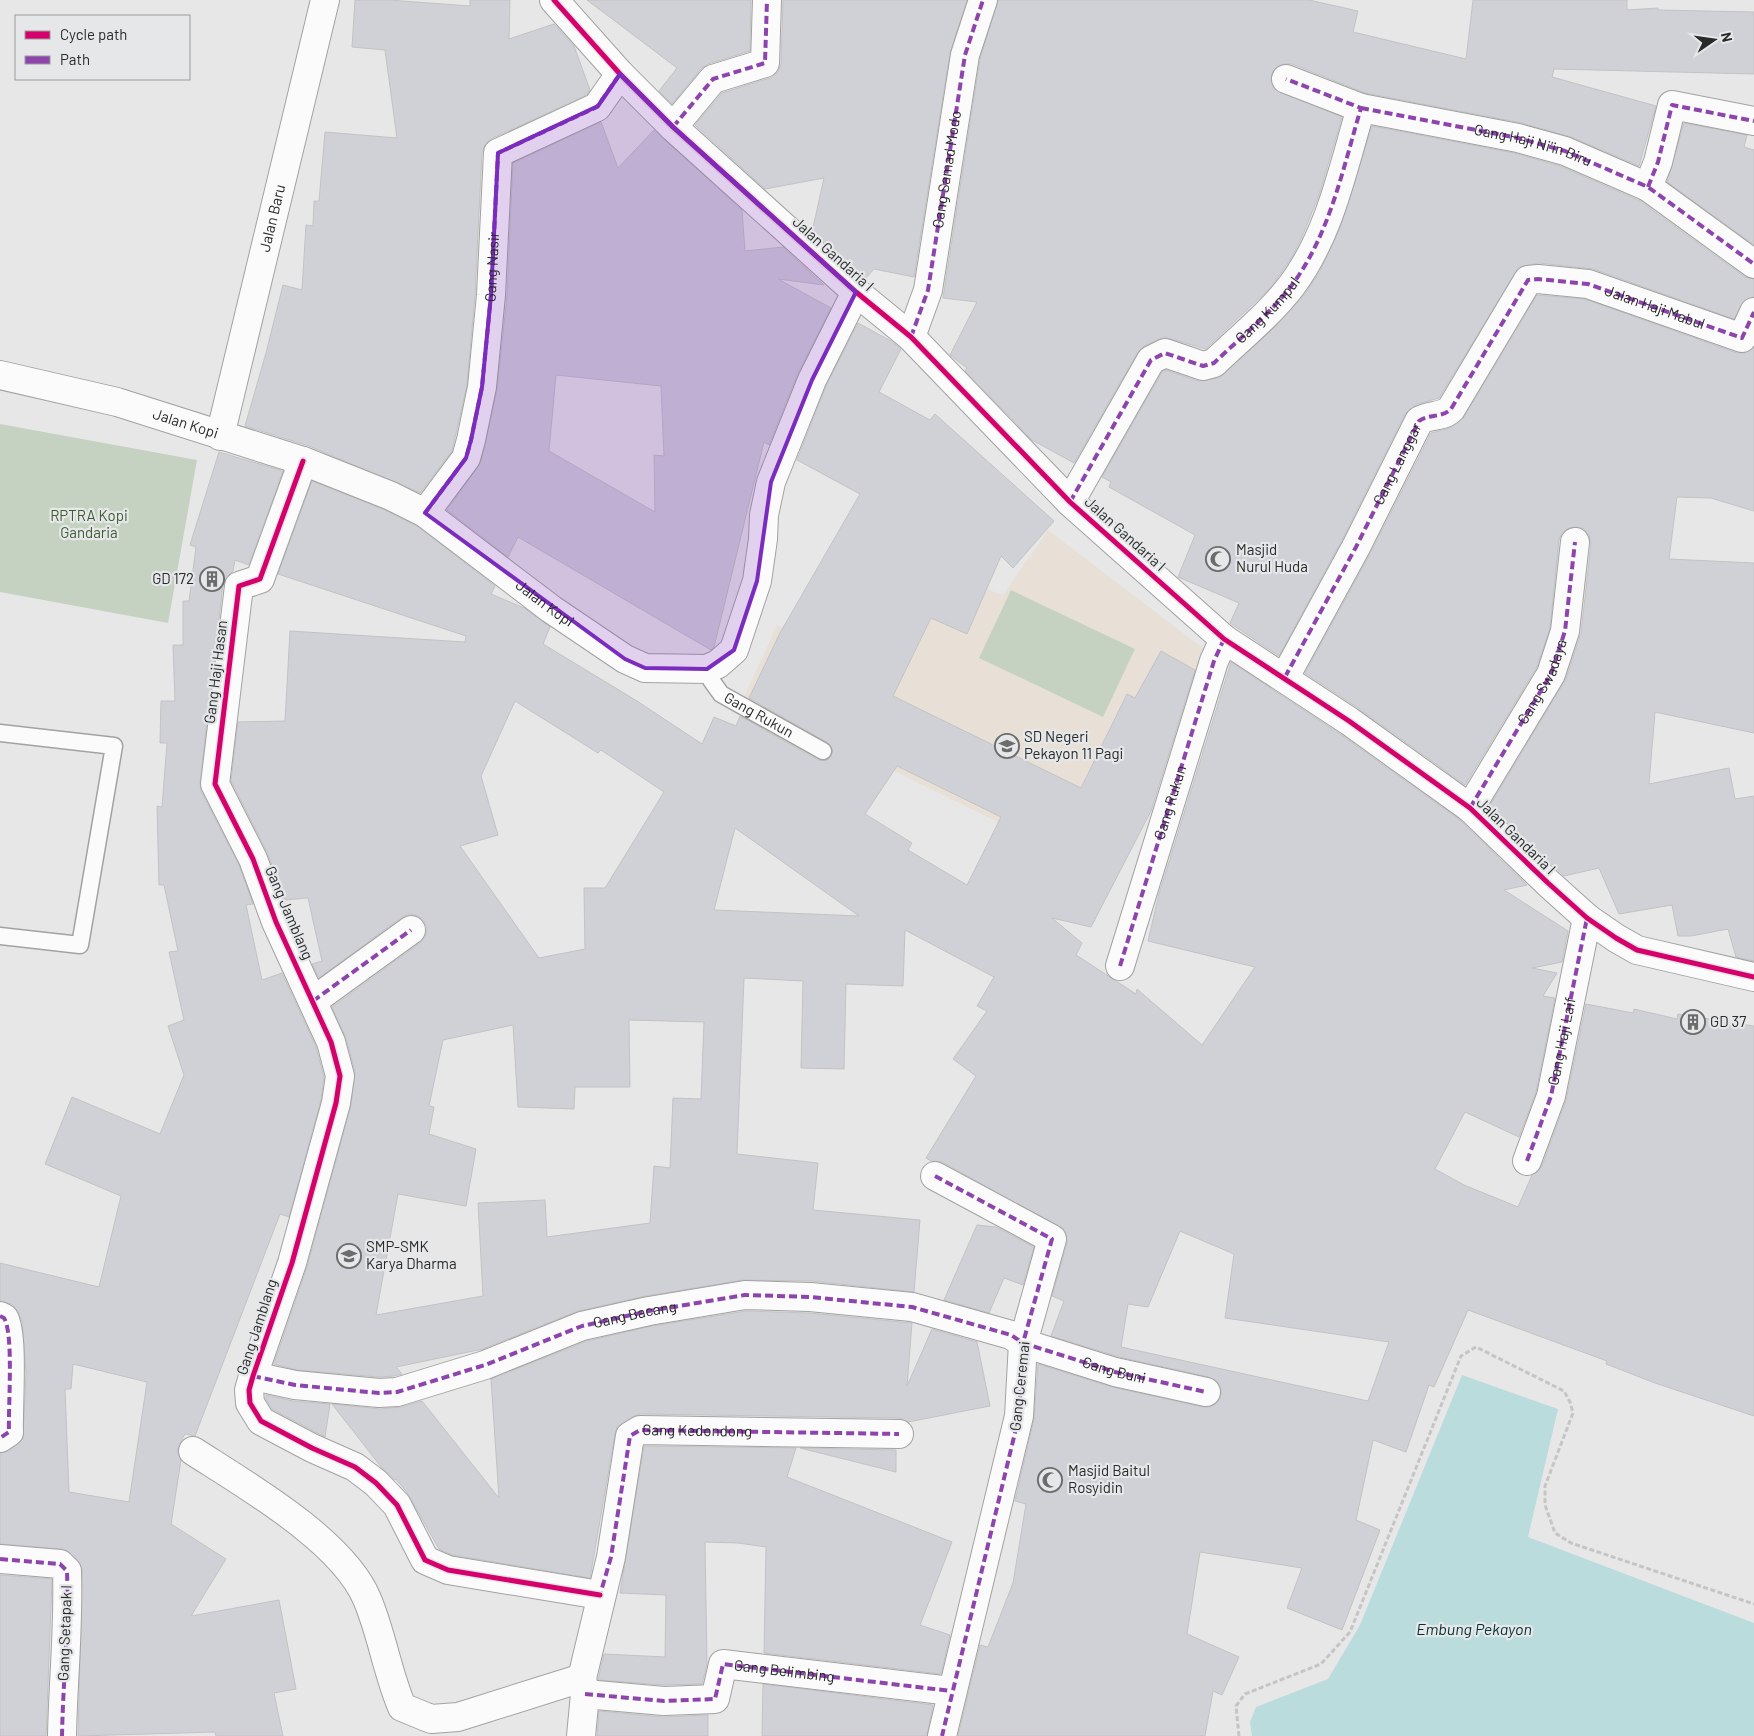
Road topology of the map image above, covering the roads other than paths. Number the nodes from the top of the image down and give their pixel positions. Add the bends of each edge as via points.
1 (325, 0) edge
2 (554, 0) edge
3 (767, 0) edge
4 (983, 0) edge
5 (620, 74) junction
6 (1286, 79) dead end
7 (1361, 108) junction
8 (1754, 121) edge
9 (673, 127) junction
10 (1648, 188) junction
11 (1754, 264) edge
12 (1538, 279) joint
13 (856, 292) junction
14 (1754, 312) edge
15 (911, 337) junction
16 (0, 374) edge
17 (220, 436) junction
18 (303, 460) junction
19 (1070, 502) junction
20 (424, 513) junction
21 (1575, 542) dead end
22 (1224, 639) junction
23 (707, 669) junction
24 (1284, 677) junction
25 (0, 733) edge
26 (823, 751) dead end
27 (1470, 808) junction
28 (253, 859) joint
29 (1587, 918) junction
30 (411, 930) dead end
31 (0, 936) edge
32 (1120, 966) dead end
33 (1754, 978) edge
34 (313, 1001) junction
35 (1527, 1161) dead end
36 (935, 1176) dead end
37 (0, 1316) edge
38 (1023, 1343) junction
39 (253, 1376) junction
40 (1206, 1392) dead end
41 (899, 1434) dead end
42 (0, 1438) edge
43 (193, 1451) dead end
44 (0, 1559) edge
45 (600, 1595) junction
46 (584, 1686) junction
47 (951, 1691) junction
48 (62, 1736) edge
49 (581, 1736) edge
50 (942, 1736) edge

1 - 17 street, Jalan Baru
2 - 5 street, Jalan Gandaria I
3 - 9 street via 765,63 713,79
4 - 15 street, Gang Samad Modo via 965,55 928,290
5 - 9 street, Jalan Gandaria I
5 - 20 street, Gang Nasir via 597,107 498,154 491,295 482,387 473,431 466,458
6 - 7 street
7 - 10 street, Gang Haji Ni'in Biru via 1565,150
7 - 19 street, Gang Kumpul via 1333,202 1293,283 1214,363 1203,366 1165,353 1151,360
8 - 10 street via 1672,104
9 - 13 street, Jalan Gandaria I
10 - 11 street, Gang Haji Ni'in Biru
12 - 14 street, Jalan Haji Mabul via 1588,284 1742,338
12 - 24 street, Gang Langgar via 1528,280 1451,409 1445,414 1419,421 1356,547
13 - 15 street, Jalan Gandaria I
13 - 23 street via 812,380 771,482 757,581 734,650
15 - 19 street, Jalan Gandaria I
16 - 17 street, Jalan Kopi via 117,402
17 - 18 street, Jalan Kopi
18 - 20 street, Jalan Kopi
18 - 28 street, Gang Haji Hasan via 260,579 239,586 215,784
19 - 22 street, Jalan Gandaria I
20 - 23 street, Jalan Kopi via 551,609 625,659 645,668
21 - 27 street, Gang Swadaya via 1565,631 1551,674
22 - 24 street, Jalan Gandaria I
22 - 32 street, Gang Rukun via 1214,661
23 - 26 lane, Gang Rukun via 721,694
24 - 27 street, Jalan Gandaria I
25 - 31 lane via 114,746 80,945
27 - 29 street, Jalan Gandaria I
28 - 34 street, Gang Jamblang via 276,922
29 - 33 street, Jalan Gandaria I via 1637,950
29 - 35 street, Gang Haji Laif via 1551,1096
30 - 34 street
34 - 39 street, Gang Jamblang via 331,1042 340,1076 336,1103 292,1262
36 - 38 street, Gang Ceremai via 1052,1239
37 - 42 street via 9,1328 9,1432
38 - 39 street, Gang Bacang via 1011,1335 912,1307 810,1297 745,1295 582,1326 485,1365 397,1392 294,1385
38 - 40 street, Gang Buni via 1115,1372
38 - 47 street, Gang Ceremai via 1019,1416
39 - 45 street, Gang Jamblang via 250,1402 261,1421 356,1467 376,1483 397,1505 425,1560 448,1570
41 - 45 street, Gang Kedondong via 640,1430 630,1436 611,1557
43 - 46 street via 269,1500 341,1559 356,1577 367,1599 402,1708 432,1719 458,1717
44 - 48 street, Gang Setapak I via 60,1564 67,1571
45 - 46 street
46 - 47 street, Gang Belimbing via 664,1701 715,1699 723,1664
46 - 49 street
47 - 50 street, Gang Ceremai

